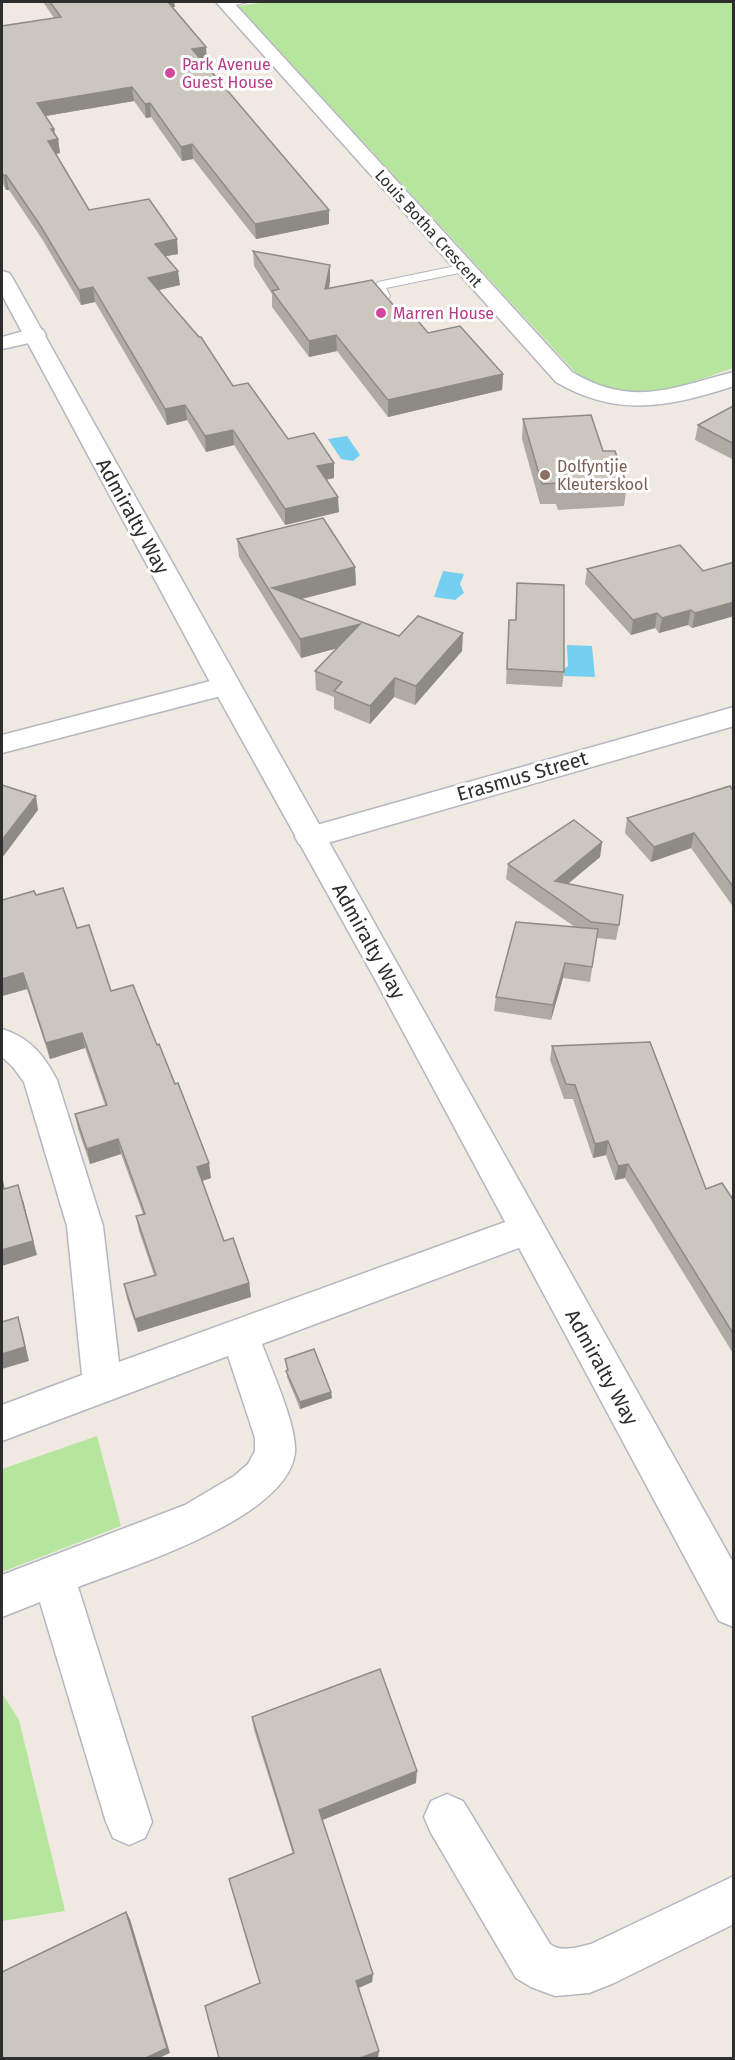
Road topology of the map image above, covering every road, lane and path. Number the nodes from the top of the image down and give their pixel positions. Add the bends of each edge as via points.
1 (231, 2) edge
2 (465, 268) junction
3 (2, 277) edge
4 (384, 296) edge
5 (35, 335) junction
6 (2, 344) edge
7 (734, 379) edge
8 (226, 686) junction
9 (734, 716) edge
10 (2, 744) edge
11 (310, 837) junction
12 (2, 1042) edge
13 (527, 1229) junction
14 (240, 1334) junction
15 (103, 1387) junction
16 (2, 1423) edge
17 (54, 1577) junction
18 (2, 1596) edge
19 (734, 1606) edge
20 (447, 1817) dead end
21 (129, 1822) dead end
22 (734, 1899) edge

1 - 2 street, Louis Botha Crescent
2 - 4 lane via 382,285 379,288
2 - 7 street, Louis Botha Crescent via 564,377 590,392 648,400
3 - 5 street, Admiralty Way
5 - 6 street
5 - 8 street, Admiralty Way
8 - 10 street
8 - 11 street, Admiralty Way
9 - 11 street, Erasmus Street
11 - 13 street, Admiralty Way
12 - 15 street via 16,1048 40,1080 85,1226
13 - 14 street
13 - 19 street, Admiralty Way
14 - 15 street
14 - 17 street via 275,1438 275,1455 262,1477 198,1520
15 - 16 street
17 - 18 street
17 - 21 street
20 - 22 street via 532,1961 542,1969 580,1971 597,1966

